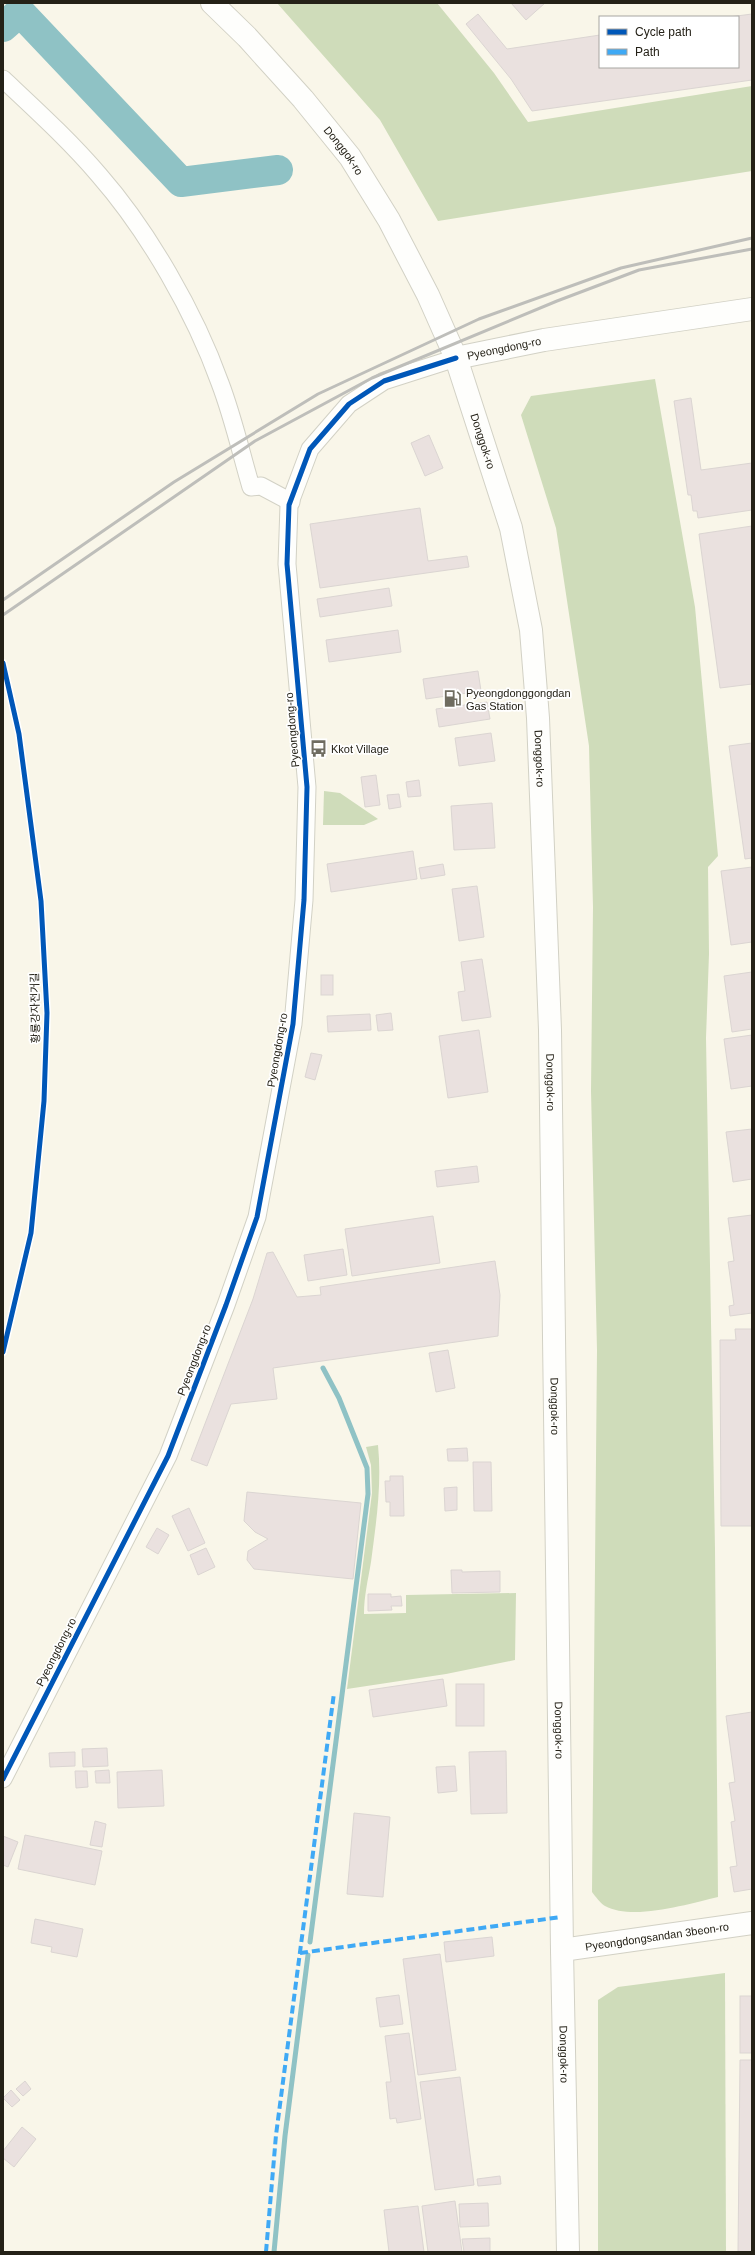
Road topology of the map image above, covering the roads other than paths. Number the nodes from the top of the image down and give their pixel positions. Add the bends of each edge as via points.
1 (212, 3) edge
2 (3, 79) edge
3 (752, 309) edge
4 (456, 358) junction
5 (290, 502) junction
6 (3, 1779) edge
7 (752, 1924) edge
8 (562, 1950) junction
9 (568, 2252) edge

1 - 4 main road, Donggok-ro via 288,82 350,157 403,247
2 - 5 street via 100,175 148,242 191,317 218,377 251,487 260,486
3 - 4 main road, Pyeongdong-ro via 544,340
4 - 5 street, Pyeongdong-ro via 384,381 349,404 310,450
4 - 8 main road, Donggok-ro via 511,528 531,630 538,718 550,1030
5 - 6 street, Pyeongdong-ro via 287,564 307,787 304,900 293,1024 257,1216 168,1456
7 - 8 main road, Pyeongdongsandan 3beon-ro
8 - 9 main road, Donggok-ro

